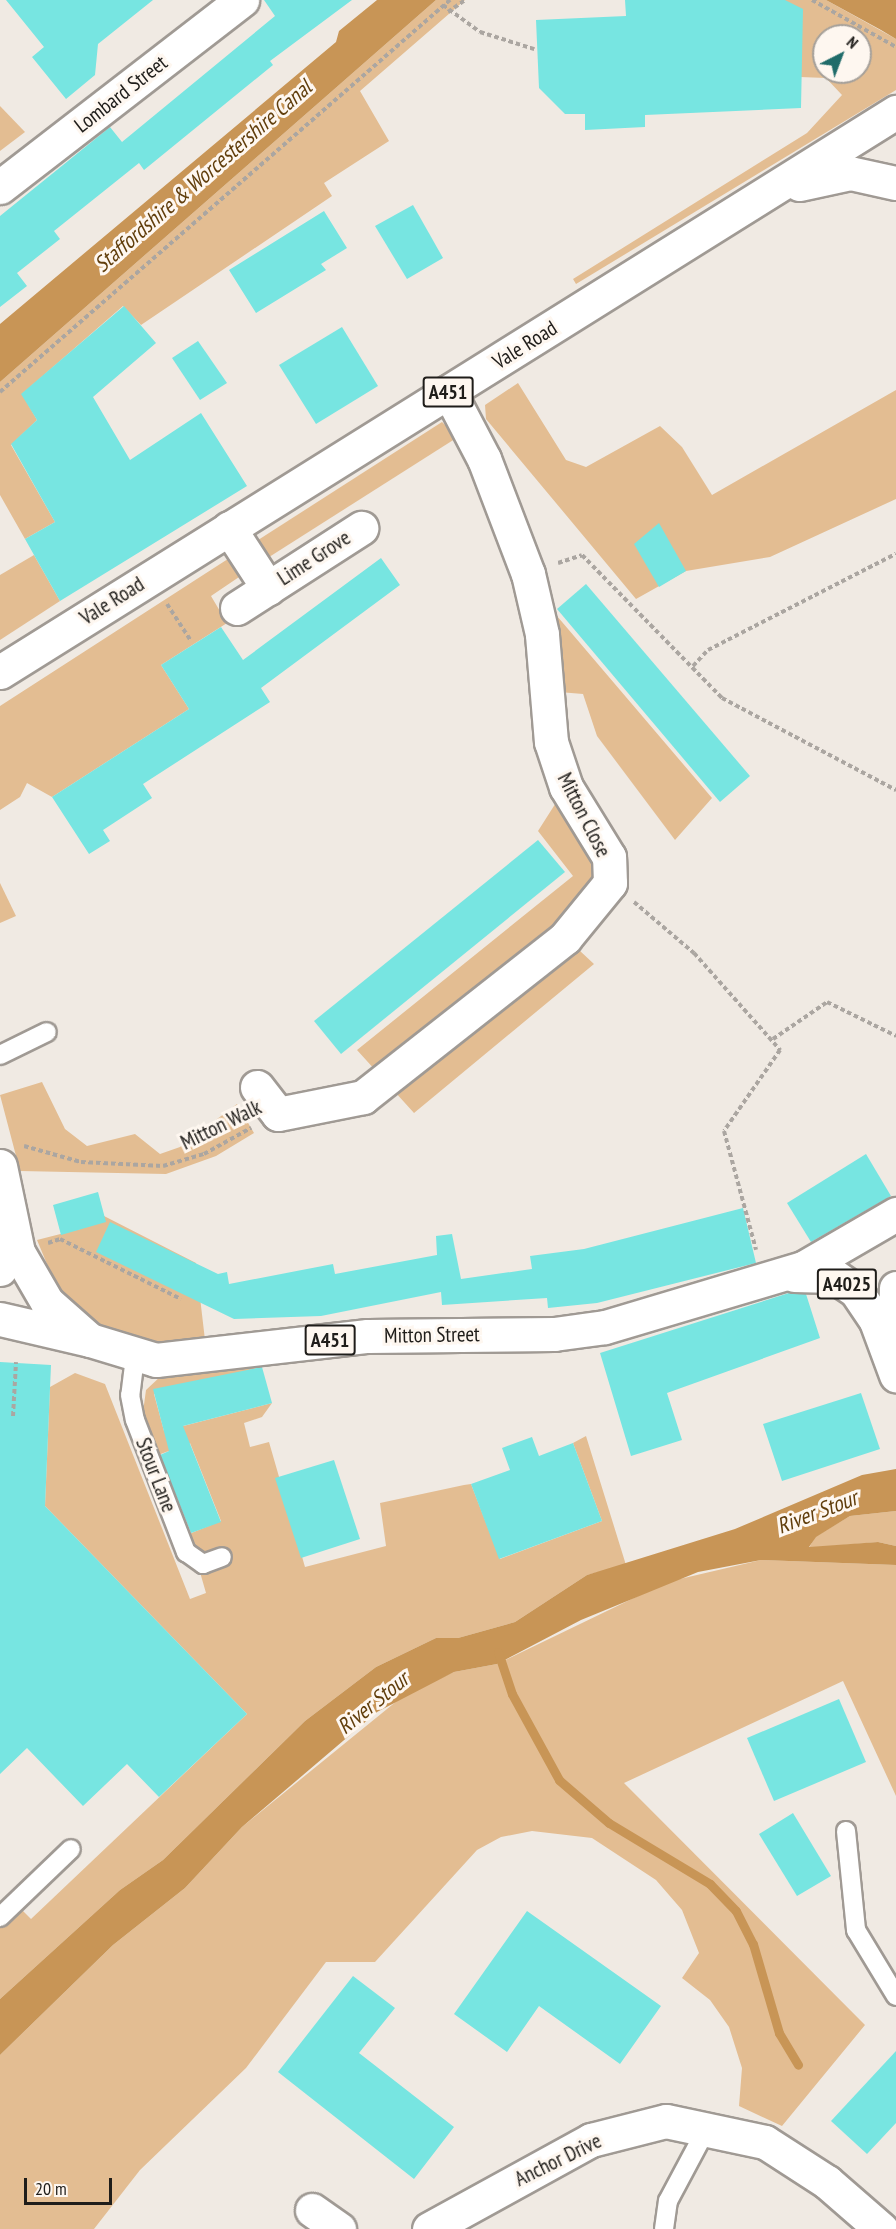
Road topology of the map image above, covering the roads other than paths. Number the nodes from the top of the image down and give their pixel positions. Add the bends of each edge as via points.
1 (242, 0) edge
2 (896, 112) edge
3 (896, 183) edge
4 (0, 187) edge
5 (772, 192) junction
6 (449, 392) junction
7 (229, 528) junction
8 (361, 528) dead end
9 (268, 588) junction
10 (237, 608) dead end
11 (0, 672) edge
12 (47, 1032) dead end
13 (0, 1055) edge
14 (257, 1087) dead end
15 (6, 1154) edge
16 (896, 1214) edge
17 (8, 1255) edge
18 (768, 1280) junction
19 (896, 1288) edge
20 (0, 1320) edge
21 (90, 1340) junction
22 (135, 1357) junction
23 (896, 1361) edge
24 (896, 1375) edge
25 (222, 1557) dead end
26 (846, 1831) dead end
27 (71, 1849) dead end
28 (0, 1917) edge
29 (896, 1996) edge
30 (708, 2126) junction
31 (312, 2210) dead end
32 (339, 2229) edge
33 (429, 2229) edge
34 (664, 2229) edge
35 (881, 2229) edge

1 - 4 main road, Lombard Street
2 - 5 main road, Vale Road / A451
3 - 5 main road via 850,173
5 - 6 main road, Vale Road / A451
6 - 7 main road, Vale Road / A451
6 - 14 main road, Mitton Close via 488,468 528,574 542,634 551,742 566,787 609,858 610,883 565,938 363,1097 278,1114
7 - 9 main road, Lime Grove
7 - 11 main road, Vale Road / A451
8 - 9 main road, Lime Grove
9 - 10 main road, Lime Grove
12 - 13 lane
15 - 17 main road, Mitton Street / A451
16 - 18 main road, A451 via 822,1260
17 - 21 main road, Mitton Street / A451 via 47,1302
18 - 22 main road, Mitton Street / A451 via 576,1333 419,1333 173,1360
18 - 24 main road, A4025 via 821,1273 847,1284 876,1321
19 - 23 main road
20 - 21 main road, Mitton Street
21 - 22 main road, Mitton Street / A451
22 - 25 lane, Stour Lane via 130,1395 135,1420 186,1552 203,1564
26 - 29 lane via 856,1930
27 - 28 lane
30 - 33 main road, Anchor Drive via 666,2121 591,2140
30 - 34 lane via 668,2201
30 - 35 main road, Anchor Drive via 765,2142 797,2160
31 - 32 main road

